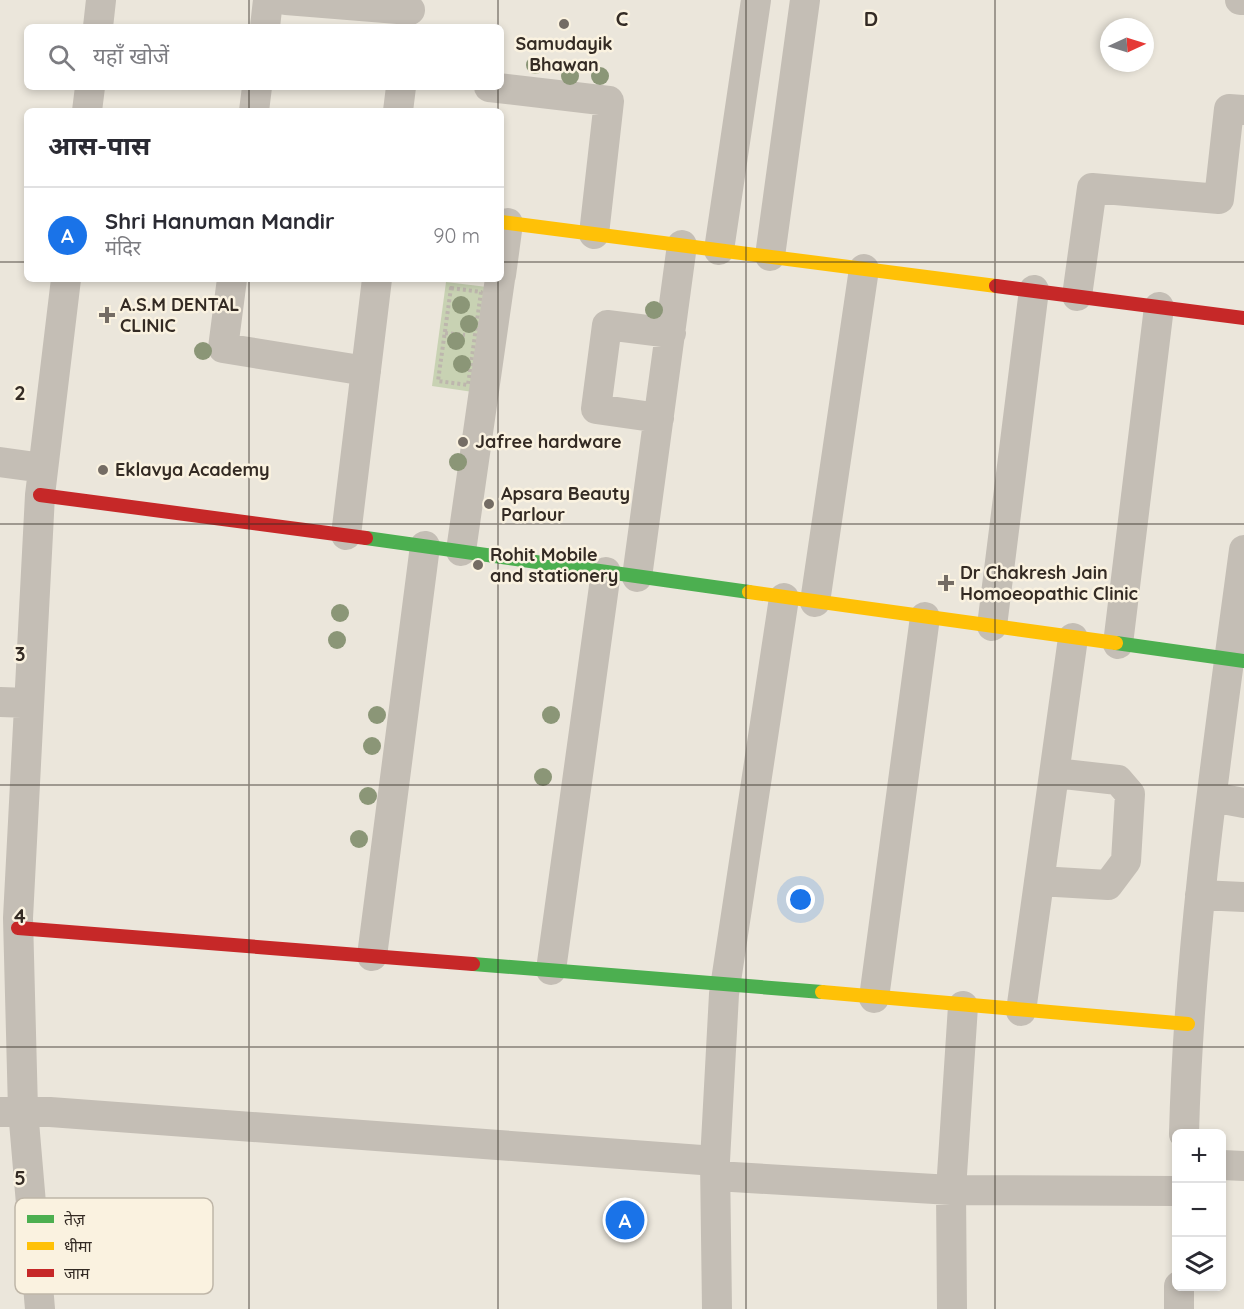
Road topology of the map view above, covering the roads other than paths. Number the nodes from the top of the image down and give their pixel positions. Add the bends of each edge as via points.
1 (101, 0) edge
2 (268, 0) edge
3 (285, 0) edge
4 (756, 0) edge
5 (805, 0) edge
6 (410, 12) edge
7 (98, 24) edge
8 (265, 24) edge
9 (504, 89) edge
10 (90, 90) edge
11 (257, 90) edge
12 (401, 90) edge
13 (87, 108) edge
14 (254, 108) edge
15 (398, 108) edge
16 (1244, 110) edge
17 (505, 223) edge
18 (594, 234) junction
19 (682, 245) junction
20 (719, 250) junction
21 (770, 256) junction
22 (864, 269) junction
23 (66, 282) edge
24 (232, 282) edge
25 (377, 282) edge
26 (500, 282) edge
27 (1034, 290) junction
28 (1077, 296) junction
29 (1159, 307) junction
30 (1244, 318) edge
31 (671, 333) junction
32 (366, 371) junction
33 (659, 418) junction
34 (0, 462) edge
35 (41, 481) junction
36 (346, 535) junction
37 (425, 546) junction
38 (1244, 550) edge
39 (461, 551) junction
40 (606, 572) junction
41 (638, 577) junction
42 (784, 598) junction
43 (815, 602) junction
44 (925, 617) junction
45 (992, 626) junction
46 (1074, 638) junction
47 (1118, 644) junction
48 (1237, 660) edge
49 (14, 702) edge
50 (1055, 773) junction
51 (1212, 797) junction
52 (1244, 803) edge
53 (1039, 881) junction
54 (1200, 895) junction
55 (1244, 897) edge
56 (12, 921) edge
57 (372, 956) junction
58 (551, 970) junction
59 (725, 984) junction
60 (874, 998) junction
61 (963, 1006) junction
62 (1021, 1011) junction
63 (1188, 1024) junction
64 (11, 1111) edge
65 (1184, 1129) edge
66 (1226, 1165) edge
67 (1244, 1166) edge
68 (715, 1168) junction
69 (951, 1190) junction
70 (1172, 1191) edge
71 (24, 1198) edge
72 (1179, 1291) edge
73 (38, 1294) edge
74 (40, 1309) edge
75 (717, 1309) edge
76 (952, 1309) edge
77 (1179, 1309) edge

1 - 7 street
2 - 8 street
3 - 6 street
4 - 20 street
5 - 21 street
9 - 18 street via 609,101
10 - 13 street
11 - 14 street
12 - 15 street
16 - 28 street via 1229,109 1219,199 1092,188
17 - 18 street
18 - 19 street
19 - 20 street
19 - 31 street
20 - 21 street
21 - 22 street
22 - 27 street
22 - 43 street
23 - 35 street
24 - 32 street via 223,348
25 - 32 street
26 - 39 street
27 - 28 street
27 - 45 street
28 - 29 street
29 - 30 street
29 - 47 street
31 - 33 street
31 - 33 street via 607,325 596,409
32 - 36 street
33 - 41 street
34 - 35 street
35 - 36 street
35 - 49 street
36 - 37 street
37 - 39 street
37 - 57 street
38 - 48 street
39 - 40 street
40 - 41 street
40 - 58 street
41 - 42 street
42 - 43 street
42 - 59 street
43 - 44 street
44 - 45 street
44 - 60 street
45 - 46 street
46 - 47 street
46 - 50 street
47 - 48 street
48 - 51 street
49 - 56 street
50 - 53 street
50 - 53 street via 1118,780 1130,794 1126,861 1108,885
51 - 52 street
51 - 54 street
53 - 62 street
54 - 55 street
54 - 63 street
56 - 57 street
56 - 64 street
57 - 58 street
58 - 59 street
59 - 60 street
59 - 68 street
60 - 61 street
61 - 62 street
61 - 69 street
62 - 63 street
63 - 65 street
64 - 68 street
64 - 71 street
66 - 67 street
68 - 69 street
68 - 75 street
69 - 70 street
69 - 76 street
72 - 77 street
73 - 74 street

